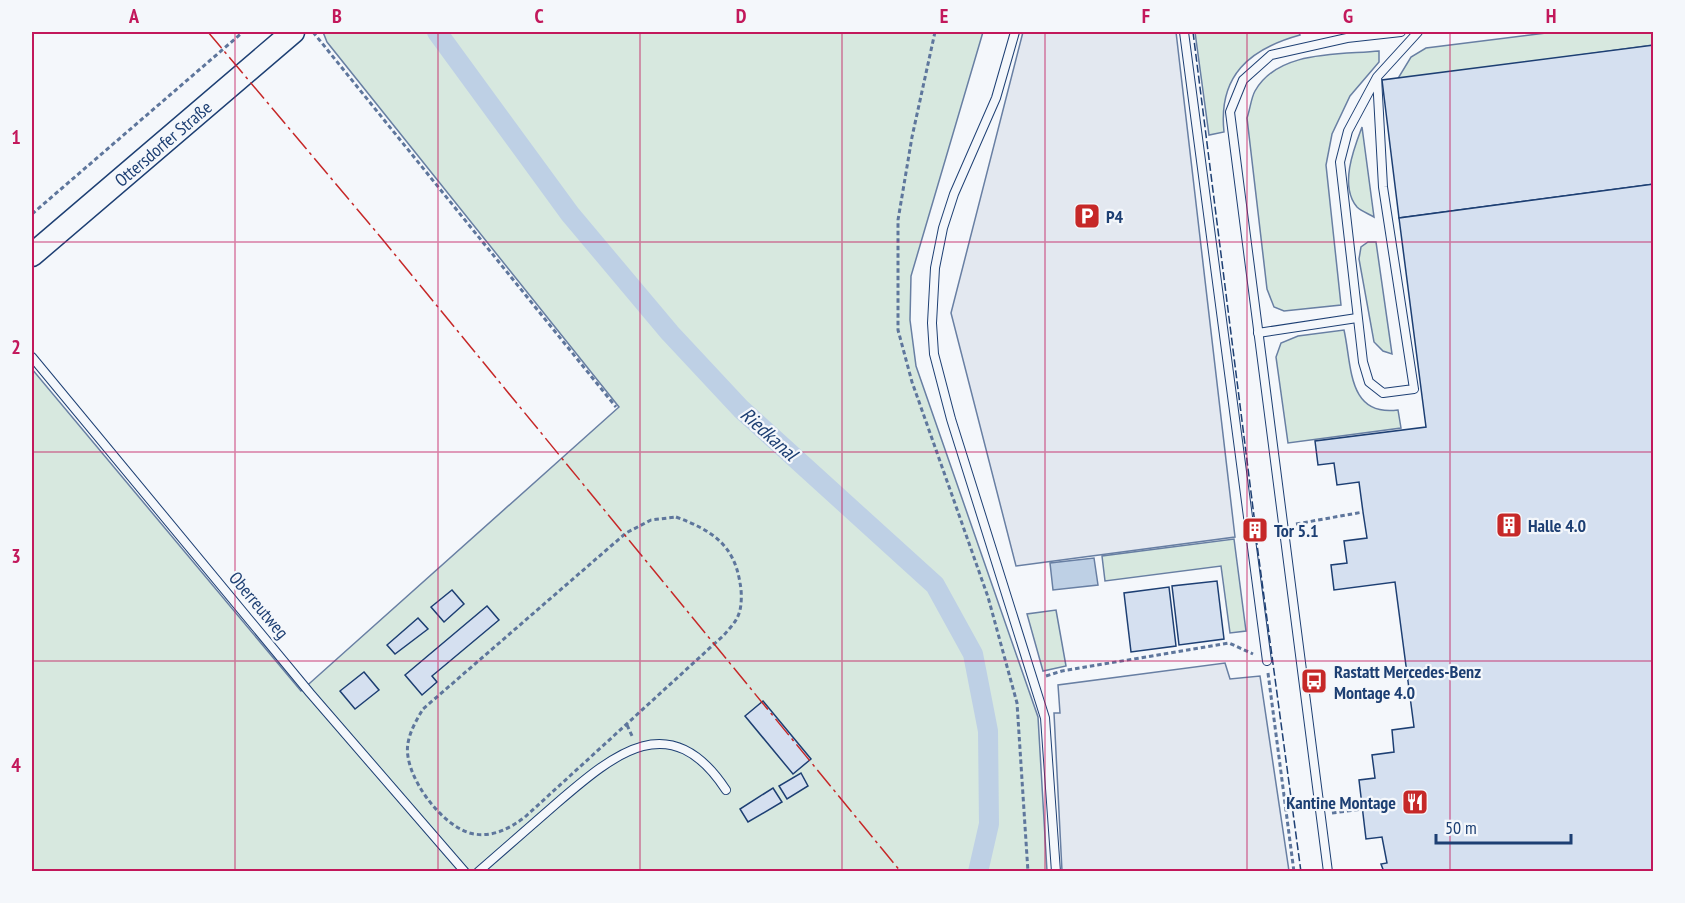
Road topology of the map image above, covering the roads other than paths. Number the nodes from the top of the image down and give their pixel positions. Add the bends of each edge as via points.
1 (293, 32) edge
2 (1015, 32) edge
3 (1184, 32) edge
4 (1401, 32) edge
5 (1418, 32) edge
6 (1367, 34) edge
7 (1347, 35) edge
8 (1377, 77) junction
9 (32, 255) edge
10 (1357, 318) junction
11 (1258, 333) junction
12 (32, 357) edge
13 (1267, 661) road end
14 (726, 790) dead end
15 (465, 872) edge
16 (478, 872) edge
17 (1056, 872) edge
18 (1328, 872) edge

1 - 9 street, Ottersdorfer Straße
2 - 17 lane via 996,98 943,228 932,322 934,354 951,419 1045,718
3 - 13 lane
4 - 6 lane
5 - 8 lane
6 - 7 lane
7 - 11 lane via 1271,55 1243,80 1230,112
8 - 10 lane via 1348,131 1340,162
8 - 10 lane via 1383,187 1414,389 1383,393 1369,382
10 - 11 lane
11 - 18 lane
12 - 15 lane, Oberreutweg via 310,693
14 - 16 lane via 697,755 668,744 648,744 625,752 590,774

